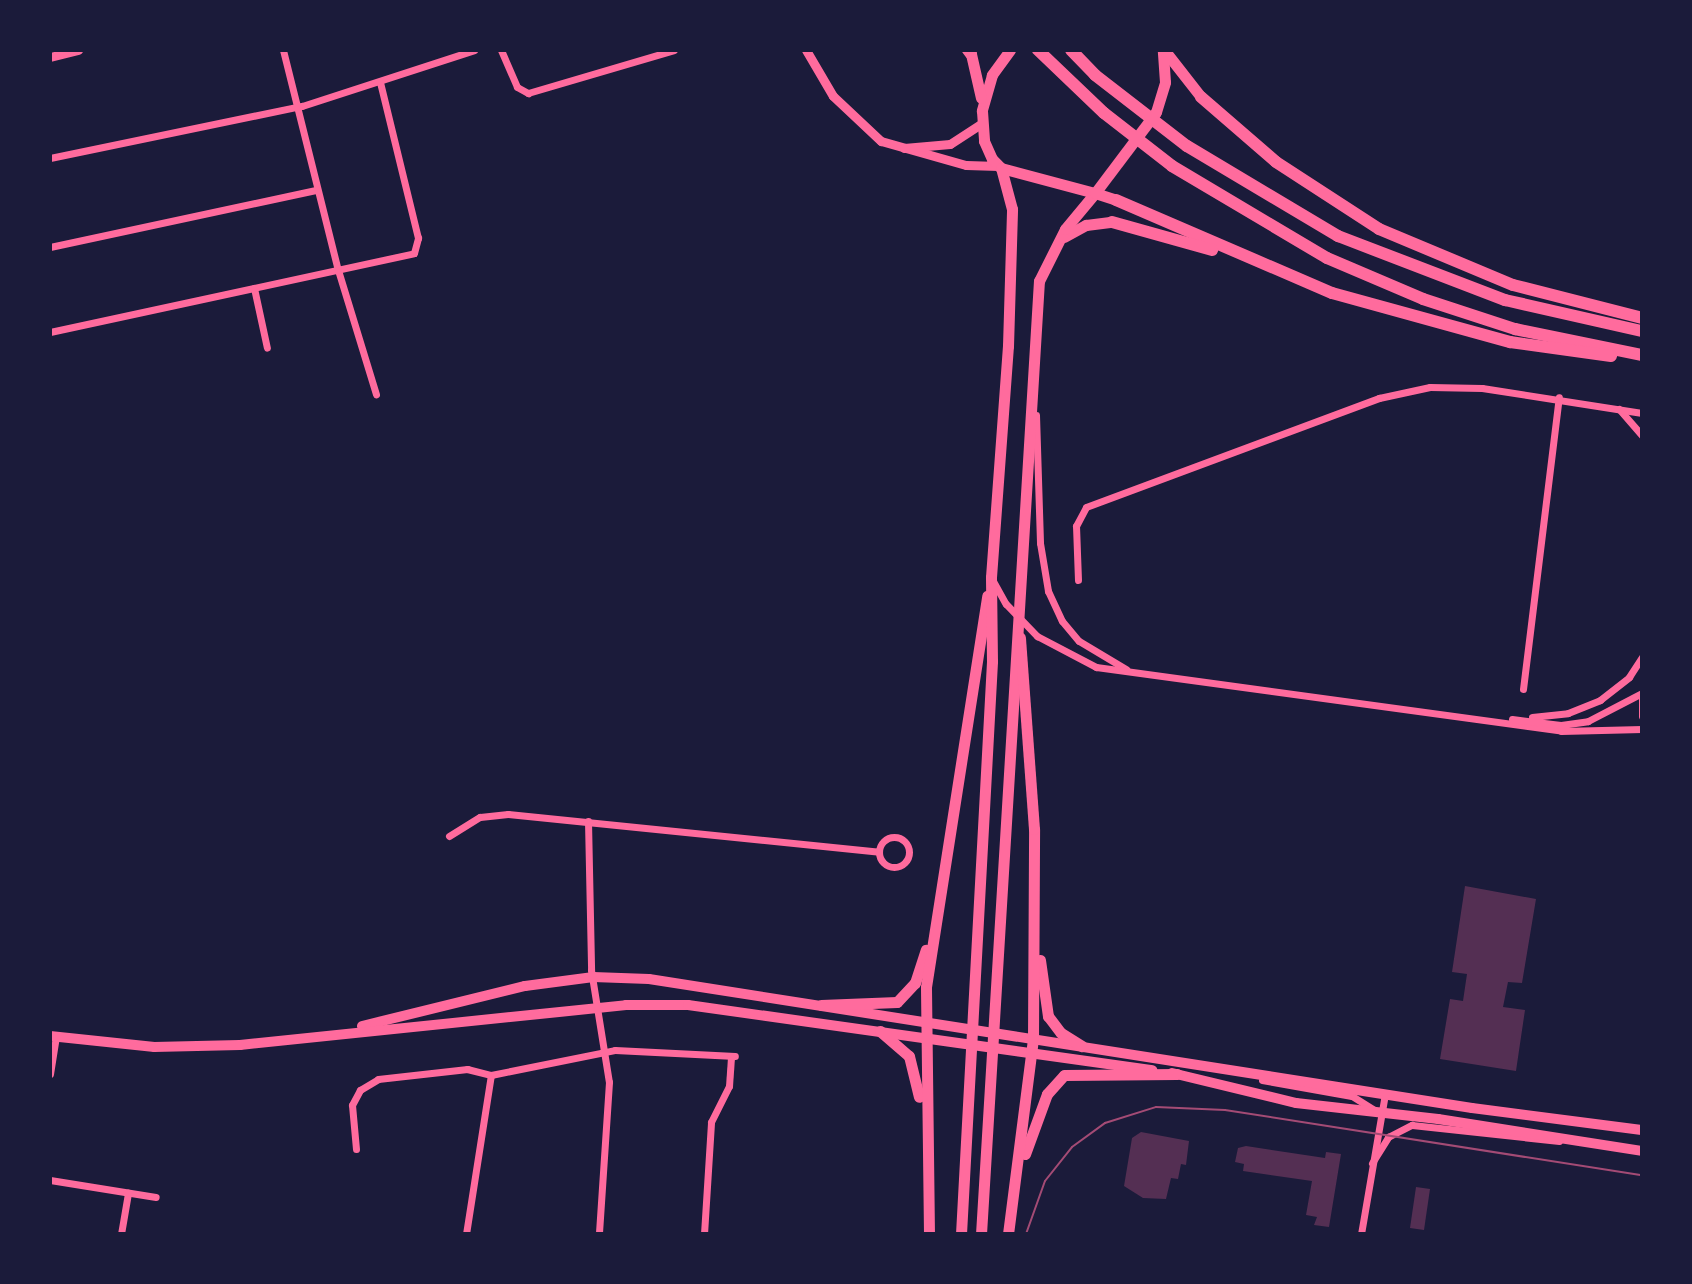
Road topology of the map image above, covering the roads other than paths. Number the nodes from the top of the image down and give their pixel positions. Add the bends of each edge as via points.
1 (78, 50) edge
2 (283, 50) edge
3 (474, 50) edge
4 (501, 50) edge
5 (674, 50) edge
6 (806, 50) edge
7 (1010, 50) edge
8 (1038, 50) edge
9 (1071, 50) edge
10 (1164, 50) edge
11 (970, 52) edge
12 (56, 54) edge
13 (380, 82) junction
14 (1201, 97) joint
15 (297, 106) junction
16 (982, 117) junction
17 (897, 148) junction
18 (50, 158) edge
19 (1000, 167) junction
20 (317, 190) junction
21 (1095, 193) junction
22 (1116, 200) joint
23 (1112, 222) joint
24 (1055, 246) junction
25 (50, 247) edge
26 (1249, 261) junction
27 (338, 270) junction
28 (254, 288) junction
29 (1642, 318) edge
30 (1642, 331) edge
31 (50, 332) edge
32 (267, 348) dead end
33 (1642, 356) edge
34 (1034, 388) junction
35 (376, 394) dead end
36 (1559, 397) junction
37 (1619, 409) junction
38 (1642, 413) edge
39 (1642, 435) edge
40 (991, 577) junction
41 (1078, 580) dead end
42 (1018, 620) junction
43 (1642, 657) edge
44 (1018, 662) junction
45 (1129, 671) junction
46 (1523, 689) dead end
47 (1642, 695) edge
48 (1642, 716) edge
49 (1526, 718) junction
50 (1505, 720) junction
51 (1642, 729) edge
52 (588, 821) junction
53 (449, 836) dead end
54 (879, 852) junction
55 (1034, 876) junction
56 (940, 903) junction
57 (593, 977) junction
58 (821, 1005) junction
59 (598, 1007) junction
60 (925, 1022) junction
61 (353, 1030) junction
62 (880, 1031) junction
63 (53, 1036) edge
64 (1033, 1039) junction
65 (927, 1040) junction
66 (1082, 1046) junction
67 (605, 1051) junction
68 (1033, 1053) junction
69 (1240, 1068) junction
70 (50, 1074) edge
71 (1177, 1074) junction
72 (491, 1075) junction
73 (1385, 1093) junction
74 (1363, 1112) junction
75 (1380, 1114) junction
76 (1378, 1127) junction
77 (1642, 1130) edge
78 (1566, 1140) junction
79 (356, 1149) dead end
80 (1642, 1151) edge
81 (1372, 1163) junction
82 (926, 1178) junction
83 (1016, 1179) junction
84 (50, 1180) edge
85 (128, 1193) junction
86 (156, 1197) dead end
87 (121, 1234) edge
88 (466, 1234) edge
89 (599, 1234) edge
90 (704, 1234) edge
91 (929, 1234) edge
92 (961, 1234) edge
93 (981, 1234) edge
94 (1008, 1234) edge
95 (1361, 1234) edge

1 - 12 street
2 - 15 street
3 - 13 street
4 - 5 street via 517,87 528,93
6 - 17 street via 849,114
7 - 16 highway via 992,75
8 - 33 highway via 1104,113 1172,166 1299,244 1395,288 1515,329
9 - 30 highway via 1133,107 1285,208 1393,261 1505,300
10 - 14 highway
10 - 21 highway via 1165,82 1156,112
11 - 16 highway
13 - 15 street
13 - 27 street via 418,246 406,257
14 - 29 highway via 1276,162 1379,229 1513,285
15 - 18 street
15 - 20 street
16 - 17 street via 950,144
16 - 19 highway via 988,150
17 - 19 street via 966,165
19 - 21 highway
19 - 40 highway via 1012,220
20 - 25 street
20 - 27 street
21 - 22 highway
21 - 24 highway
22 - 26 highway
23 - 24 highway via 1074,229
23 - 26 highway
24 - 34 highway via 1039,281
26 - 33 highway via 1332,293 1510,342
27 - 28 street
27 - 35 street
28 - 31 street
28 - 32 street
34 - 42 highway
34 - 45 street via 1040,543 1048,591 1079,641
36 - 37 street
36 - 41 street via 1456,386 1405,391 1086,507 1076,526
36 - 46 street
37 - 38 street
37 - 39 street
40 - 42 street
40 - 56 highway
40 - 92 highway via 992,661
42 - 44 highway
42 - 45 street via 1070,657
43 - 49 street via 1629,677 1600,700 1568,713
44 - 55 highway via 1025,693
44 - 93 highway via 1011,692
45 - 50 street
47 - 48 street
47 - 49 street via 1588,721 1561,725
49 - 50 street
50 - 51 street via 1578,732
52 - 53 street via 492,814
52 - 54 street
52 - 57 street
54 - 54 street via 885,840 894,837 906,843 909,852 896,866 882,861
55 - 64 highway
55 - 66 highway via 1045,1010 1057,1030
56 - 58 highway via 919,975 903,999 885,1006
56 - 60 highway
57 - 58 main road via 649,979
57 - 59 street
57 - 61 main road via 490,993
58 - 60 main road
59 - 61 main road
59 - 62 main road via 721,1007
59 - 67 street
60 - 64 main road
60 - 65 highway
61 - 63 main road via 193,1047
62 - 65 main road
62 - 82 highway via 903,1048 917,1075
63 - 70 street
64 - 66 main road
64 - 68 highway
65 - 68 main road
65 - 82 highway
66 - 69 main road
67 - 72 street
67 - 89 street via 609,1089
67 - 90 street via 733,1056 729,1086 711,1122
68 - 71 main road
68 - 83 highway
69 - 73 main road
69 - 75 street via 1258,1079 1366,1100
71 - 74 main road via 1249,1095
71 - 83 highway via 1077,1072 1059,1078 1047,1094
72 - 79 street via 457,1070 369,1082 352,1105
72 - 88 street
73 - 75 street
73 - 77 main road
74 - 75 main road
74 - 76 street
75 - 76 street
75 - 78 main road
76 - 81 street
78 - 80 main road
78 - 81 street via 1513,1139 1412,1125 1388,1137
81 - 95 street
82 - 91 highway
83 - 94 highway
84 - 85 street
85 - 86 street
85 - 87 street

